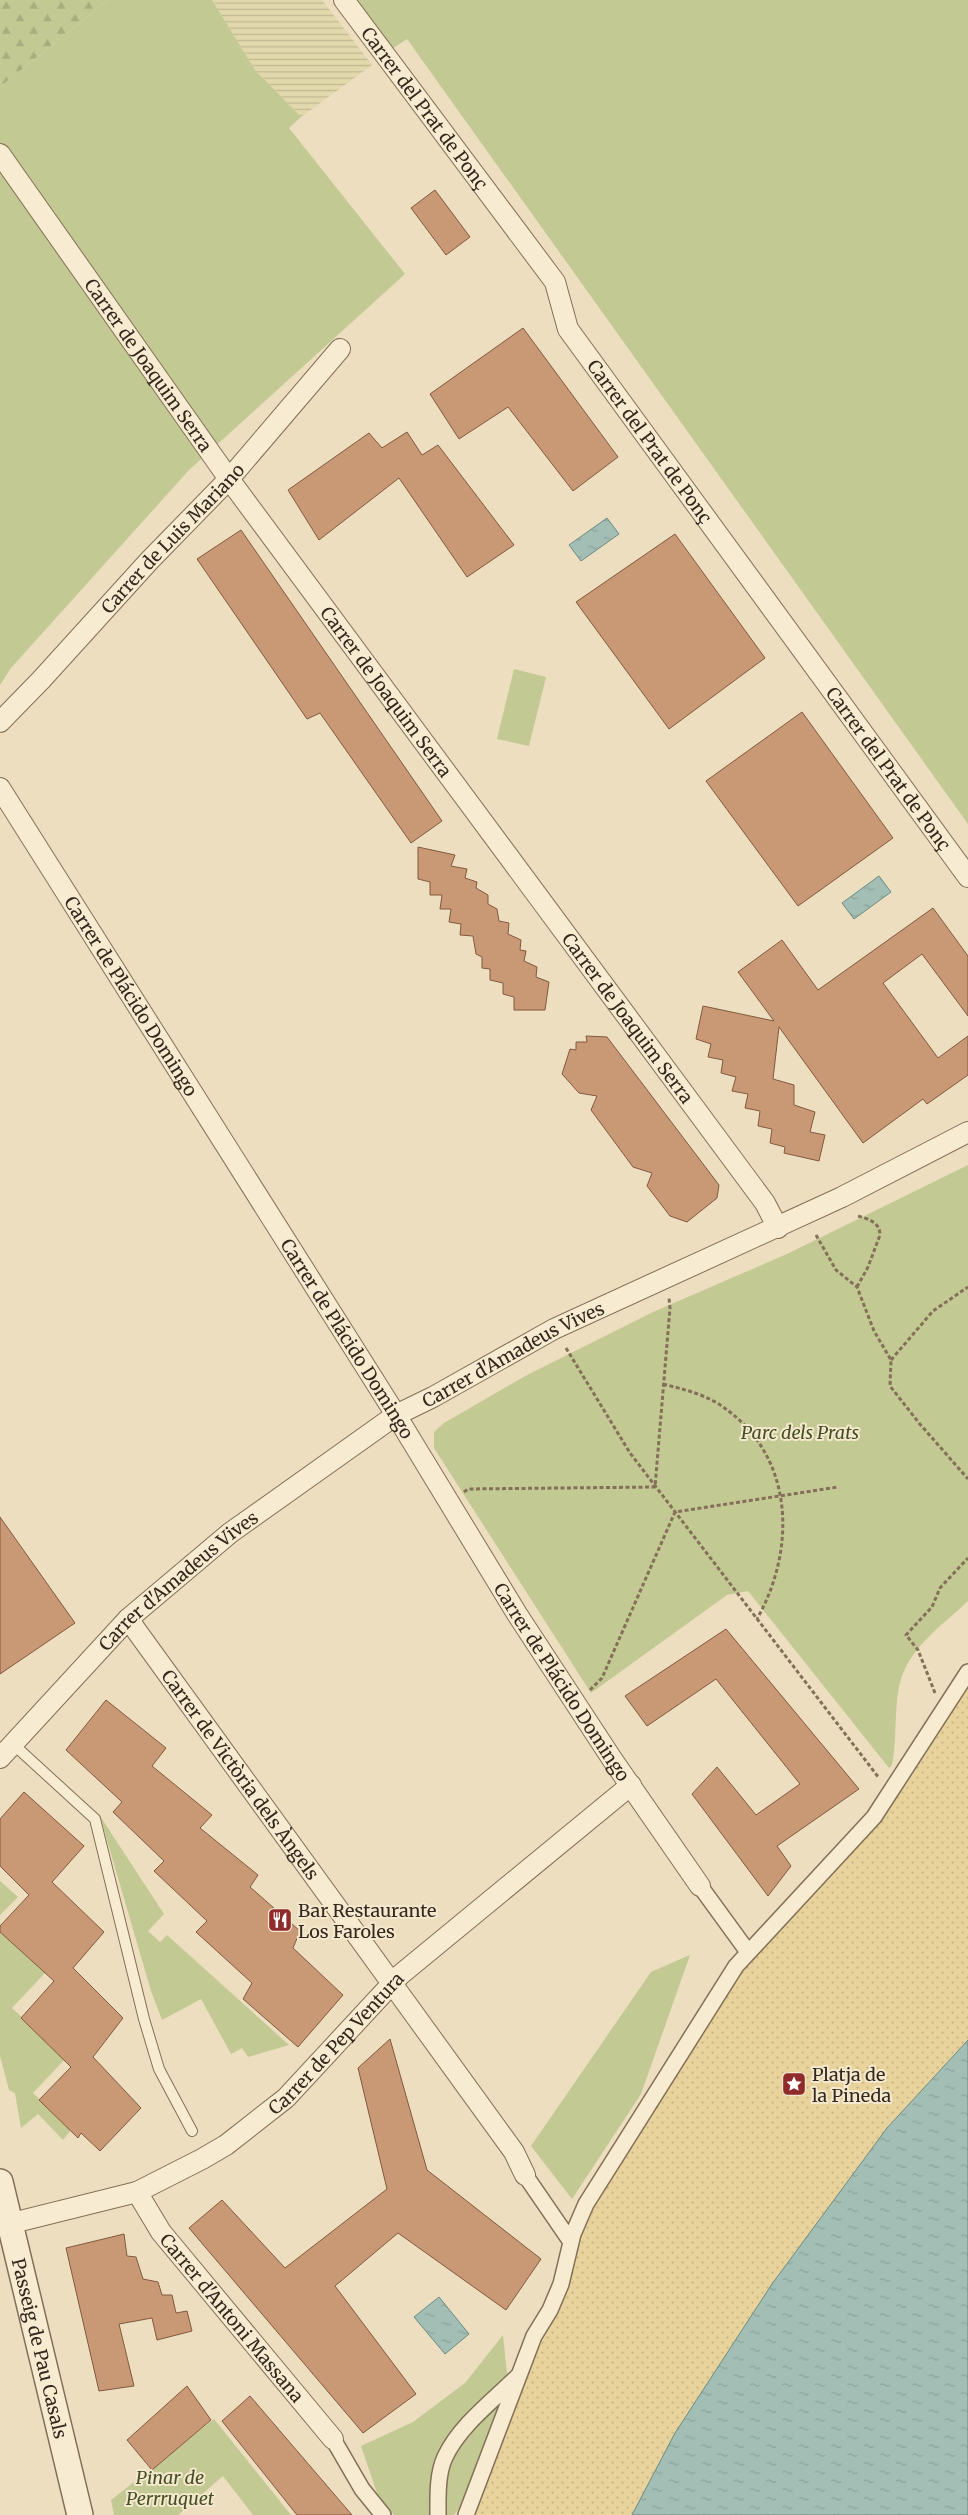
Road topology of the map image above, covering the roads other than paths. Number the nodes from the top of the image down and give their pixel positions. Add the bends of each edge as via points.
1 (344, 0) edge
2 (0, 154) edge
3 (340, 349) dead end
4 (229, 479) junction
5 (0, 722) edge
6 (0, 788) edge
7 (968, 877) edge
8 (968, 1132) edge
9 (778, 1228) junction
10 (396, 1415) junction
11 (128, 1619) junction
12 (968, 1672) edge
13 (7, 1751) edge
14 (631, 1785) junction
15 (700, 1886) joint
16 (748, 1952) junction
17 (392, 1982) junction
18 (192, 2132) dead end
19 (525, 2175) joint
20 (0, 2182) edge
21 (137, 2192) junction
22 (5, 2225) edge
23 (571, 2242) junction
24 (522, 2372) junction
25 (333, 2439) joint
26 (80, 2515) edge
27 (383, 2515) edge
28 (438, 2515) edge
29 (466, 2515) edge

1 - 7 street, Carrer del Prat de Ponç via 555,282 568,329
2 - 4 street, Carrer de Joaquim Serra
3 - 4 street, Carrer de Luis Mariano
4 - 5 street, Carrer de Luis Mariano
4 - 9 street, Carrer de Joaquim Serra via 765,1203
6 - 10 street, Carrer de Plácido Domingo
8 - 9 street, Carrer d'Amadeus Vives
9 - 10 street, Carrer d'Amadeus Vives via 563,1325
10 - 11 street, Carrer d'Amadeus Vives via 230,1532
10 - 14 street, Carrer de Plácido Domingo via 517,1614
11 - 13 street, Carrer d'Amadeus Vives
11 - 17 street, Carrer de Victòria dels Àngels
12 - 16 street via 874,1817
13 - 18 lane via 95,1819 159,2069
14 - 15 street, Carrer de Plácido Domingo
14 - 17 street, Carrer de Pep Ventura
15 - 16 street
16 - 23 street via 736,1966 586,2204
17 - 19 street, Carrer de Victòria dels Àngels via 514,2152
17 - 21 street, Carrer de Pep Ventura via 306,2079 267,2115 202,2159
19 - 23 street
20 - 22 street, Passeig de Pau Casals
21 - 22 street, Carrer de Pep Ventura
21 - 25 street, Carrer d'Antoni Massana via 161,2232
22 - 26 street, Passeig de Pau Casals
23 - 24 street via 561,2284 534,2336
24 - 28 street via 457,2437 444,2458
24 - 29 street
25 - 27 street via 362,2489

